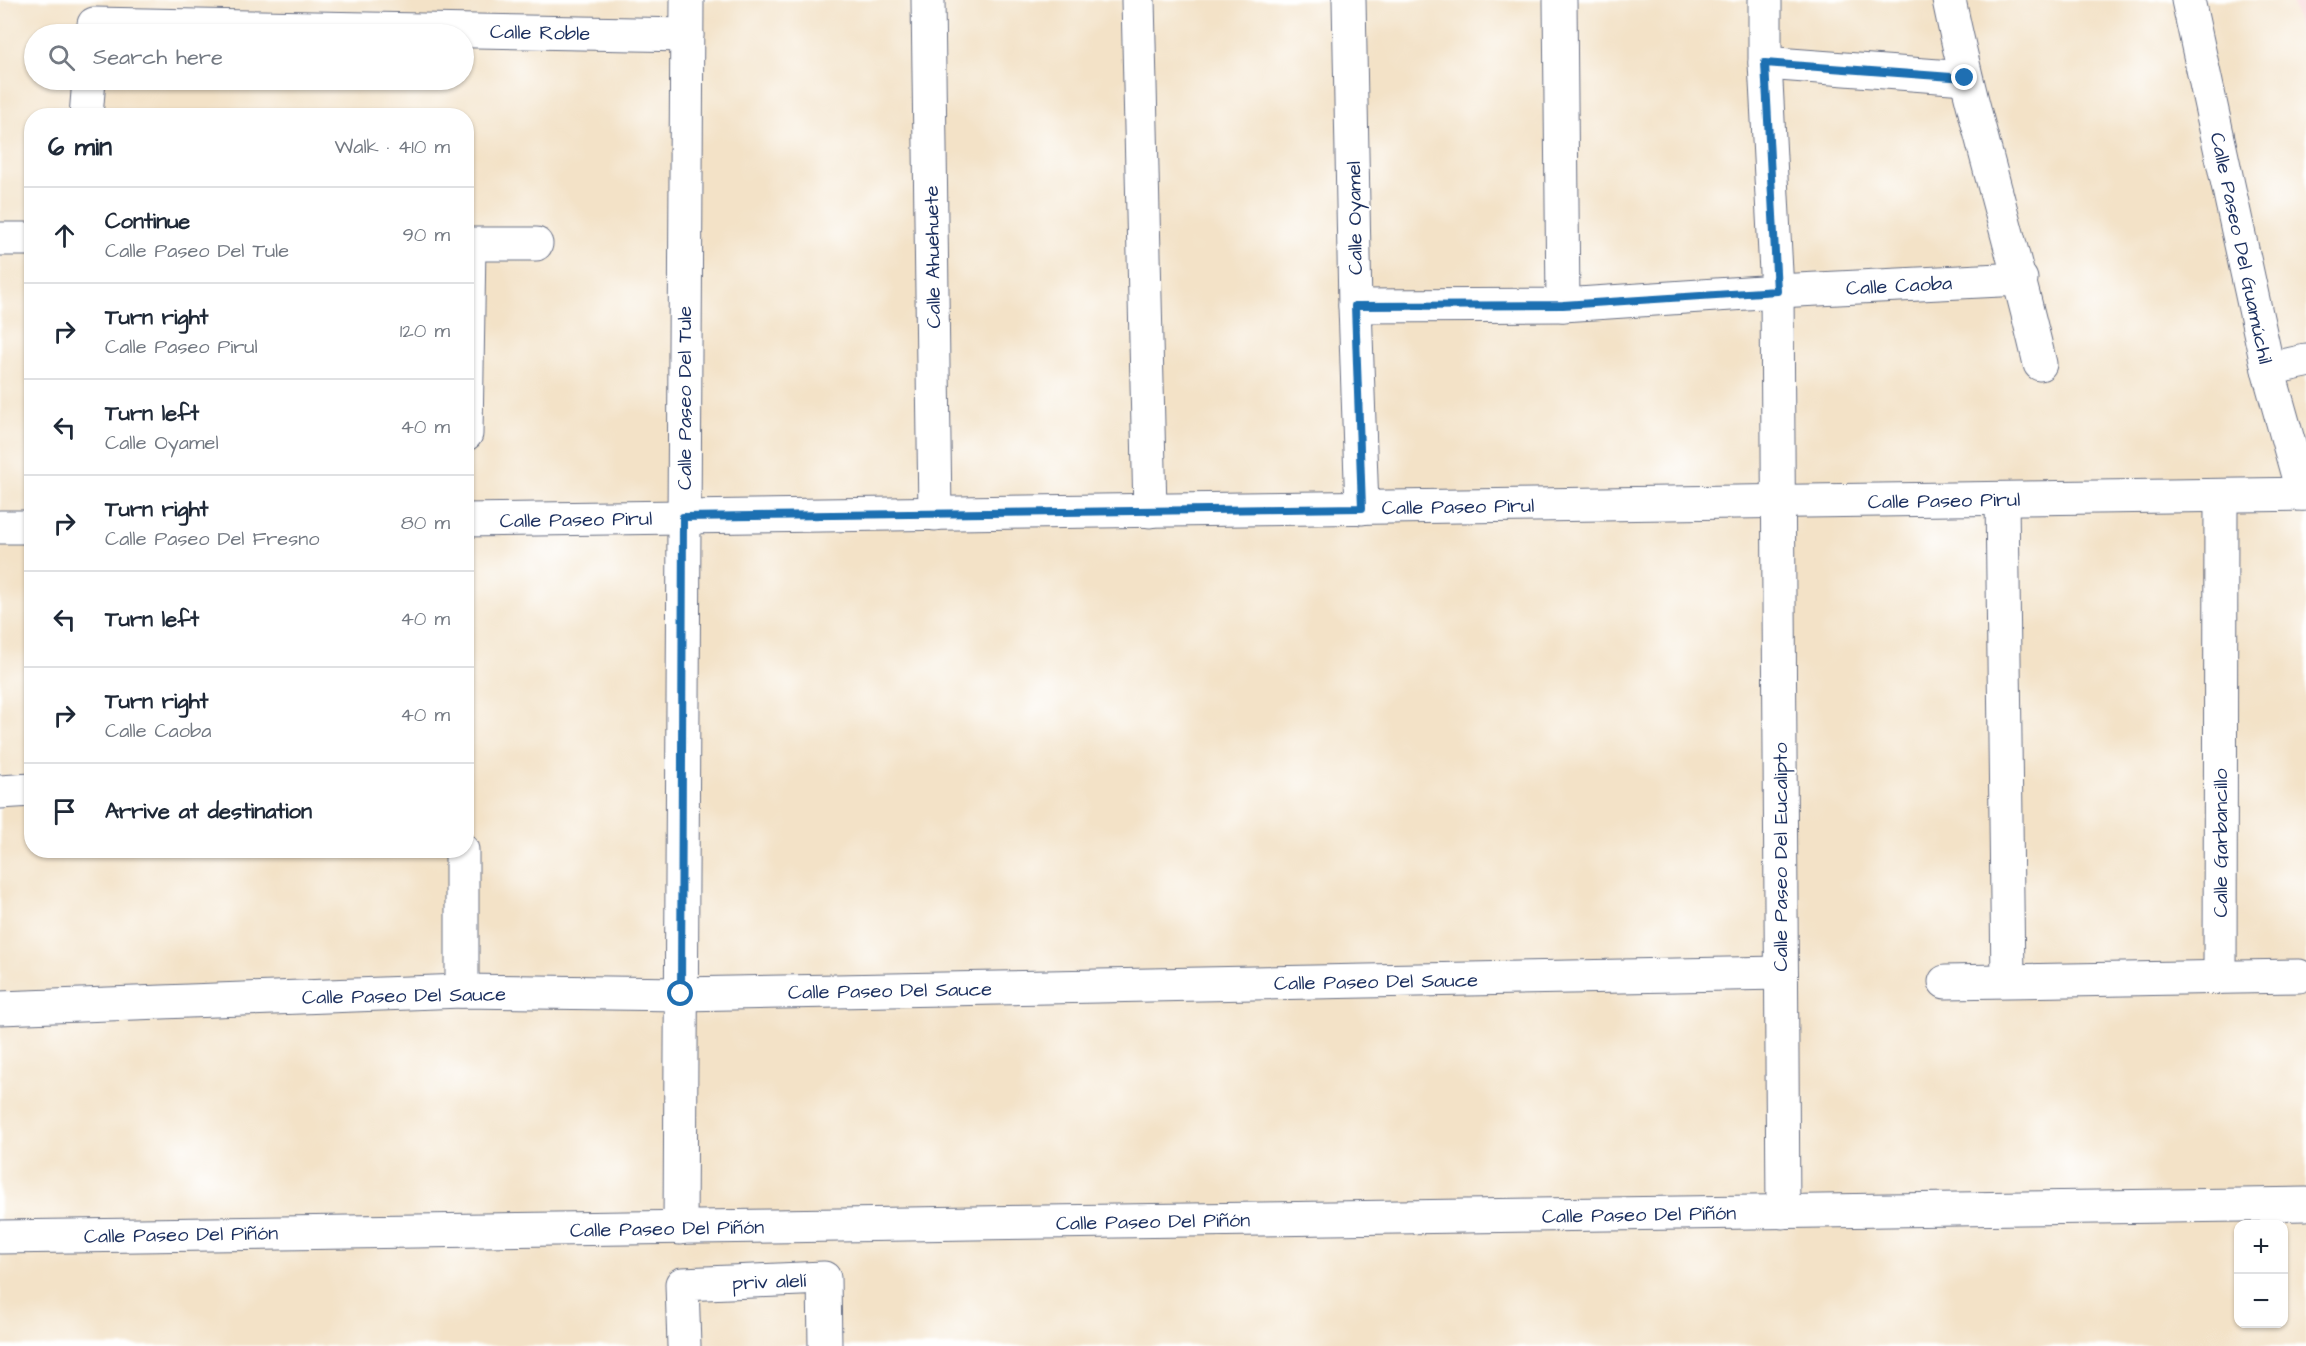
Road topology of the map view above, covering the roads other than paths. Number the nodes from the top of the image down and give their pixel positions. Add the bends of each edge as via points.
1 (687, 0) edge
2 (928, 0) edge
3 (1138, 0) edge
4 (1349, 0) edge
5 (1560, 0) edge
6 (1765, 0) edge
7 (1949, 0) edge
8 (2188, 0) edge
9 (94, 19) edge
10 (279, 24) edge
11 (474, 29) edge
12 (687, 35) junction
13 (1765, 63) junction
14 (1965, 78) junction
15 (88, 90) edge
16 (87, 108) edge
17 (0, 239) edge
18 (24, 239) edge
19 (474, 244) edge
20 (536, 244) dead end
21 (2021, 279) junction
22 (1777, 291) junction
23 (1563, 305) junction
24 (1355, 306) junction
25 (2306, 362) edge
26 (2040, 364) dead end
27 (2268, 369) junction
28 (2304, 494) edge
29 (2221, 496) junction
30 (2002, 499) junction
31 (1778, 502) junction
32 (1362, 508) junction
33 (1150, 511) junction
34 (935, 514) junction
35 (683, 517) junction
36 (474, 520) edge
37 (0, 527) edge
38 (24, 527) edge
39 (24, 790) edge
40 (0, 792) edge
41 (462, 858) edge
42 (1781, 973) junction
43 (2299, 976) dead end
44 (2220, 977) junction
45 (2008, 981) junction
46 (1945, 982) dead end
47 (462, 991) junction
48 (681, 994) junction
49 (0, 1008) edge
50 (2306, 1204) edge
51 (1783, 1212) junction
52 (680, 1227) junction
53 (0, 1237) edge
54 (684, 1346) edge
55 (825, 1346) edge

1 - 12 street, Calle Paseo Del Tule
2 - 34 street, Calle Ahuehuete
3 - 33 street
4 - 24 street, Calle Oyamel
5 - 23 street
6 - 13 street, Calle Paseo Del Eucalipto
7 - 14 street
8 - 27 street, Calle Paseo Del Guamúchil
9 - 10 street, Calle Roble
11 - 12 street, Calle Roble
12 - 35 street, Calle Paseo Del Tule
13 - 14 street
13 - 22 street, Calle Paseo Del Eucalipto
14 - 21 street
15 - 16 street
17 - 18 street
19 - 20 street
21 - 22 street, Calle Caoba
21 - 26 street
22 - 23 street, Calle Caoba
22 - 31 street, Calle Paseo Del Eucalipto
23 - 24 street, Calle Caoba
24 - 32 street, Calle Oyamel
25 - 27 street
27 - 28 street, Calle Paseo Del Guamúchil
28 - 29 street, Calle Paseo Pirul
29 - 30 street, Calle Paseo Pirul
29 - 44 street, Calle Garbancillo
30 - 31 street, Calle Paseo Pirul
30 - 45 street
31 - 32 street, Calle Paseo Pirul
31 - 42 street, Calle Paseo Del Eucalipto
32 - 33 street, Calle Paseo Pirul
33 - 34 street, Calle Paseo Pirul
34 - 35 street, Calle Paseo Pirul
35 - 36 street, Calle Paseo Pirul
35 - 48 street, Calle Paseo Del Tule
37 - 38 street
39 - 40 street
41 - 47 street
42 - 48 street, Calle Paseo Del Sauce
42 - 51 street, Calle Paseo Del Eucalipto
43 - 44 street
44 - 45 street
45 - 46 street
47 - 48 street, Calle Paseo Del Sauce
47 - 49 street, Calle Paseo Del Sauce
48 - 52 street, Calle Paseo Del Tule
50 - 51 street, Calle Paseo Del Piñón
51 - 52 street, Calle Paseo Del Piñón
52 - 53 street, Calle Paseo Del Piñón
54 - 55 street, priv alelí via 682,1284 824,1278

